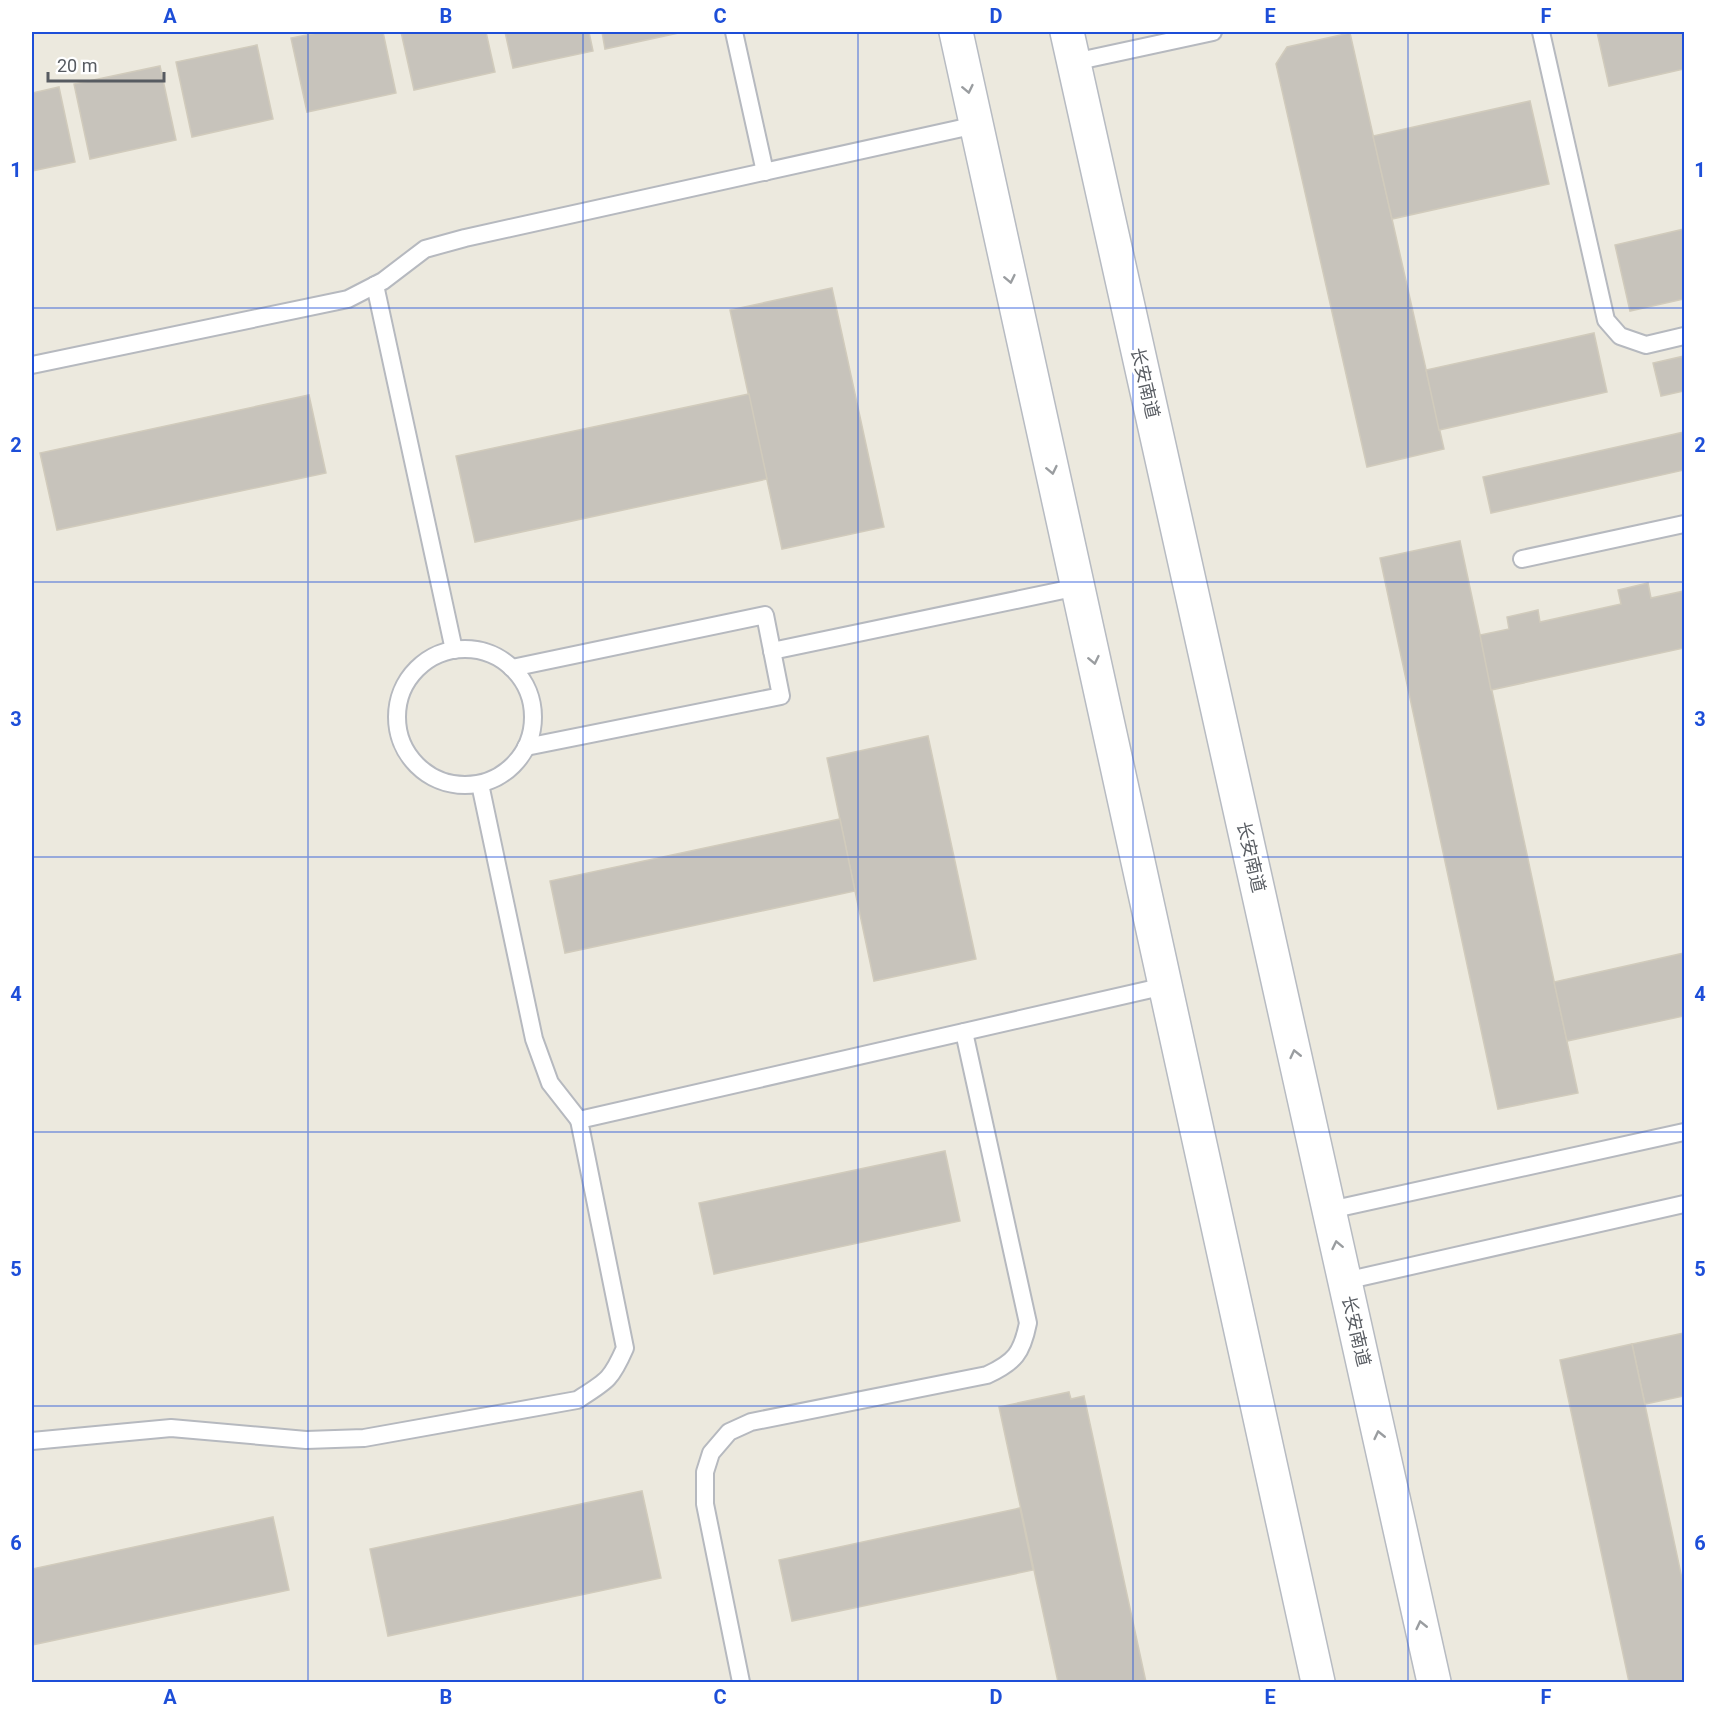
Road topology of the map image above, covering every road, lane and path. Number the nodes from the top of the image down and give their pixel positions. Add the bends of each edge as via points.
1 (734, 32) edge
2 (956, 32) edge
3 (1213, 32) edge
4 (1541, 32) edge
5 (1070, 47) edge
6 (976, 125) junction
7 (765, 172) junction
8 (375, 285) junction
9 (1684, 336) edge
10 (32, 365) edge
11 (1684, 524) edge
12 (1522, 559) dead end
13 (1077, 587) junction
14 (454, 650) junction
15 (772, 651) junction
16 (512, 668) junction
17 (526, 747) junction
18 (480, 784) junction
19 (1165, 986) junction
20 (964, 1032) junction
21 (579, 1120) junction
22 (1684, 1132) edge
23 (1684, 1204) edge
24 (1330, 1210) junction
25 (1345, 1281) junction
26 (32, 1442) edge
27 (741, 1683) edge
28 (1318, 1683) edge
29 (1434, 1683) edge

1 - 7 lane
2 -> 6 main road
3 - 5 lane
4 - 9 lane via 1606,320 1620,336 1646,345
24 -> 5 main road, 长安南道
6 - 7 lane
6 -> 13 main road
7 - 8 lane via 425,249
8 - 10 lane via 348,299
8 - 14 lane
11 - 12 lane
13 - 15 lane
13 -> 19 main road
14 - 16 lane via 473,649
14 - 18 lane via 420,666 408,681 398,708 400,737 409,756 431,775 459,785
15 - 16 lane via 765,615
15 - 17 lane via 781,696
16 - 17 lane via 521,677 534,711
17 - 18 lane via 514,765
18 - 21 lane via 534,1039 550,1083
19 - 20 lane
19 - 28 main road
20 - 21 lane
20 - 27 lane via 1028,1323 1024,1343 1008,1365 987,1375 750,1422 729,1432 711,1453 705,1472 705,1504
21 - 26 lane via 626,1348 606,1382 577,1400 364,1438 306,1440 171,1428
22 - 24 lane
23 - 25 lane
25 -> 24 main road, 长安南道
29 -> 25 main road, 长安南道

